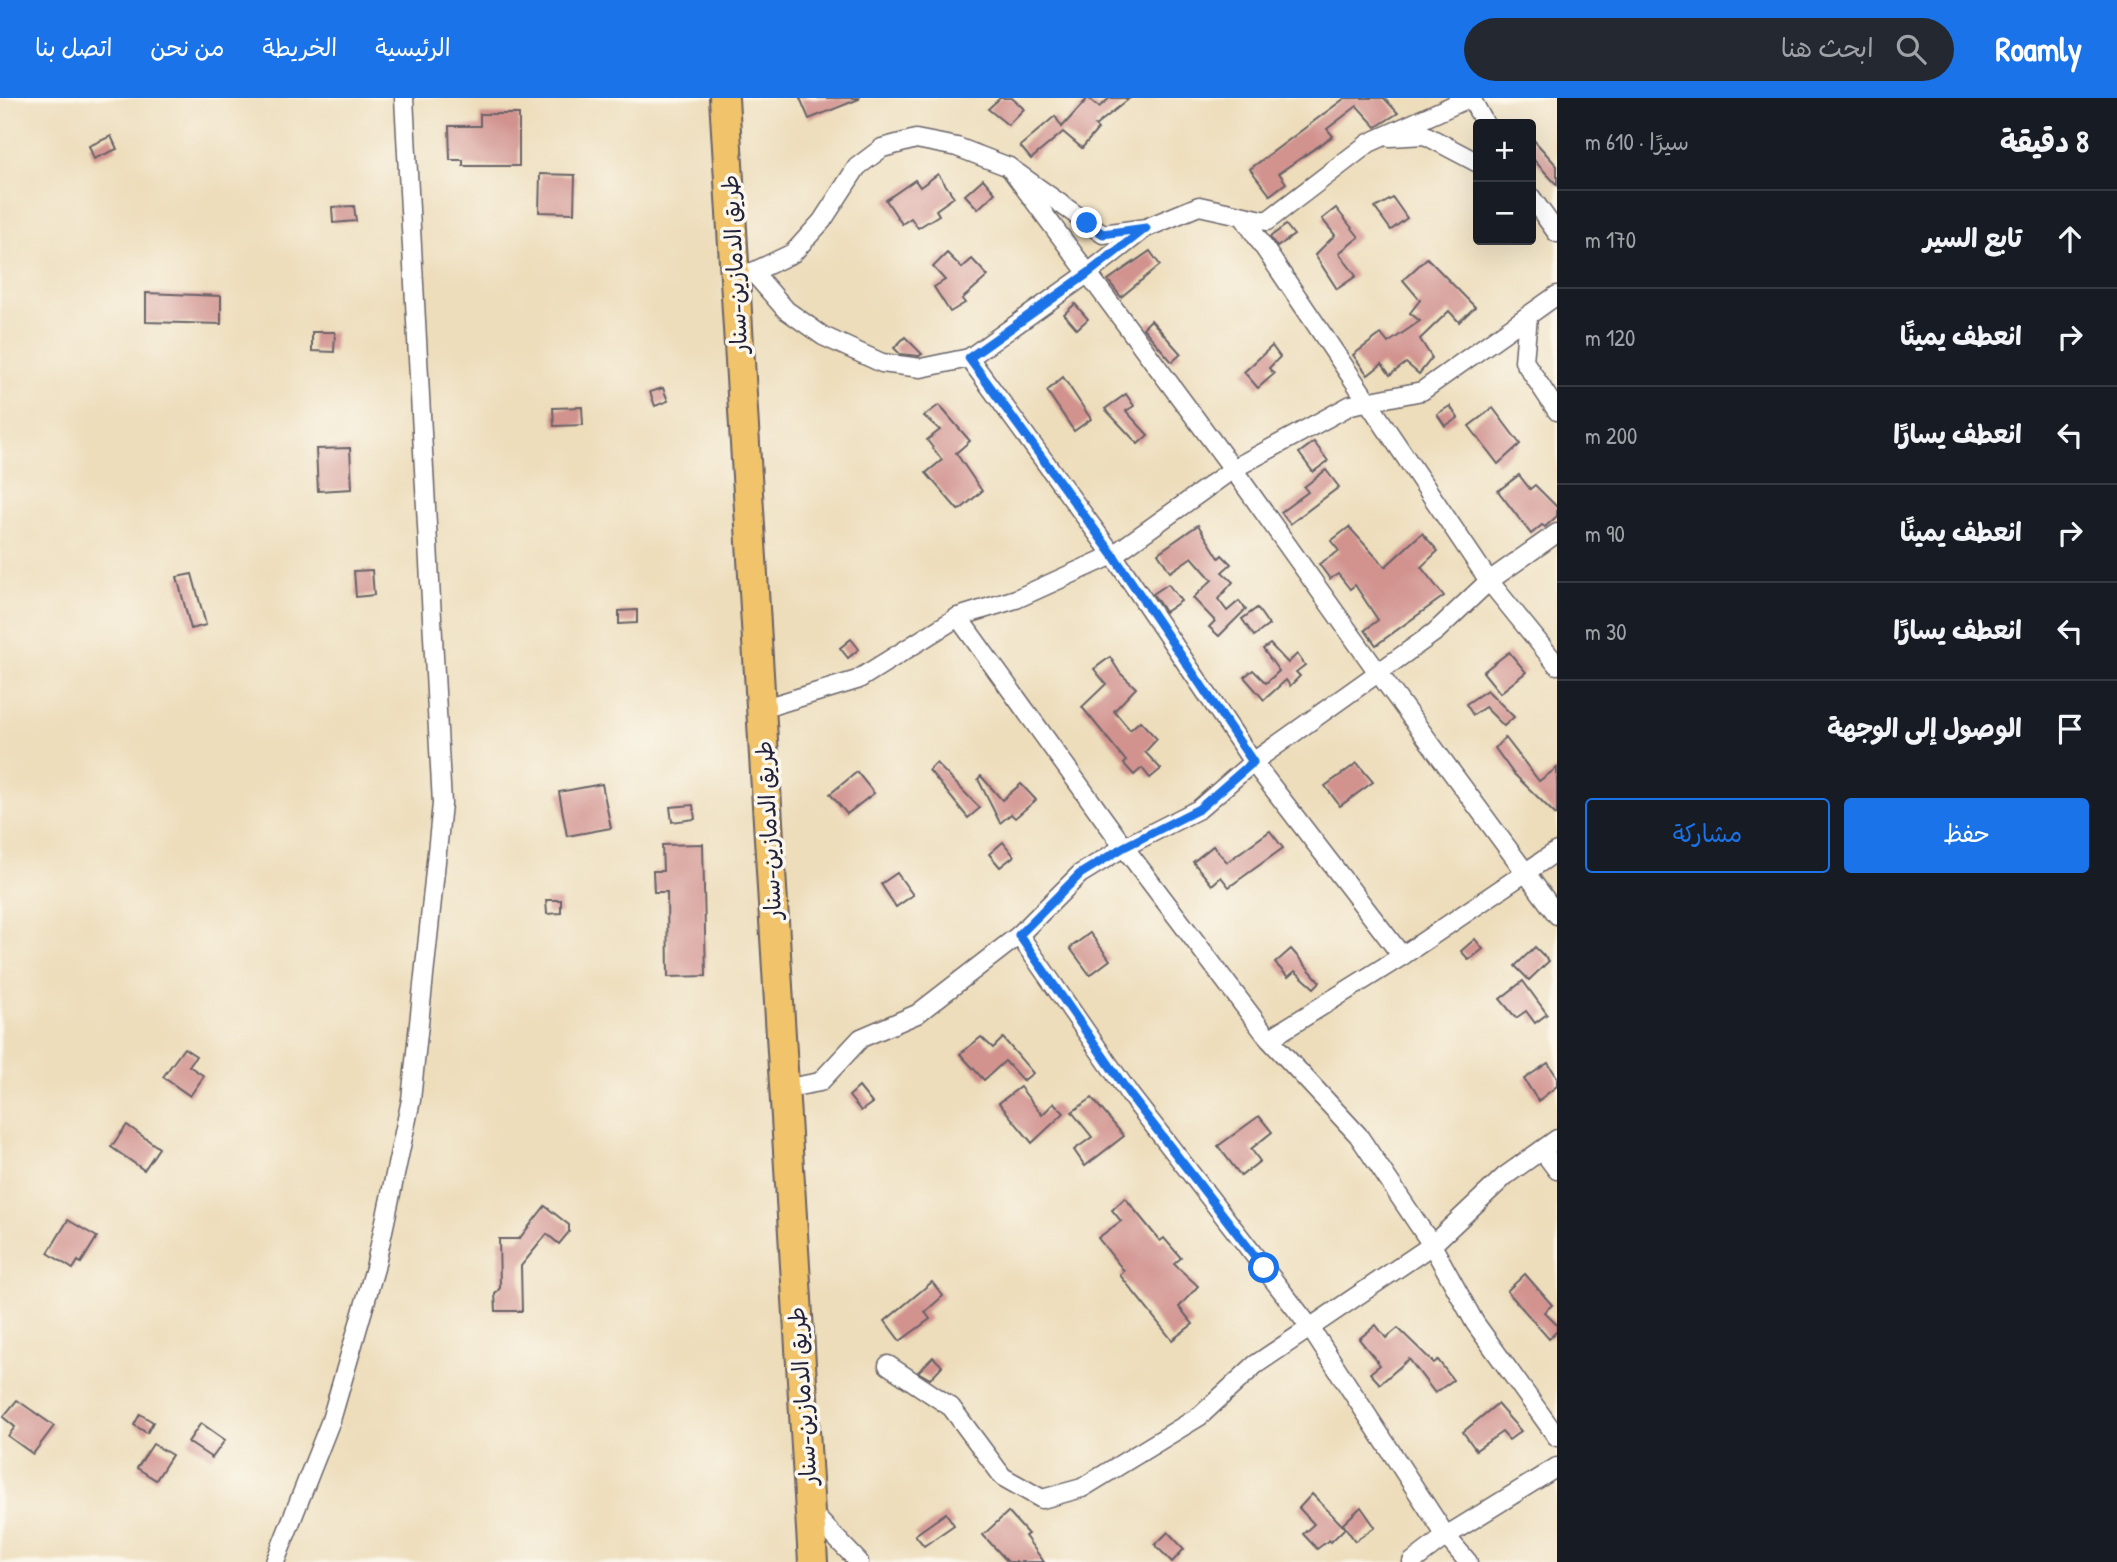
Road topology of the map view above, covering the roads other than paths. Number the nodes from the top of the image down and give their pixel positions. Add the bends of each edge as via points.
1 (404, 98) edge
2 (724, 98) edge
3 (1470, 98) edge
4 (1482, 119) edge
5 (1381, 137) junction
6 (1473, 160) edge
7 (1009, 167) junction
8 (1537, 211) edge
9 (1244, 218) junction
10 (1146, 228) junction
11 (1557, 233) edge
12 (743, 273) junction
13 (1087, 274) junction
14 (1557, 295) edge
15 (1528, 316) junction
16 (969, 358) junction
17 (1368, 402) junction
18 (1557, 411) edge
19 (1233, 469) junction
20 (1557, 533) edge
21 (1113, 555) junction
22 (1489, 581) junction
23 (958, 617) junction
24 (1557, 665) edge
25 (1377, 671) junction
26 (761, 709) junction
27 (1253, 762) junction
28 (1124, 847) junction
29 (1557, 851) edge
30 (1526, 871) junction
31 (1557, 915) edge
32 (1019, 935) junction
33 (1402, 956) junction
34 (1269, 1039) junction
35 (783, 1089) junction
36 (1550, 1144) edge
37 (1557, 1170) edge
38 (1432, 1245) junction
39 (1309, 1326) junction
40 (888, 1364) dead end
41 (1557, 1437) edge
42 (1557, 1467) edge
43 (810, 1511) junction
44 (1446, 1536) junction
45 (275, 1562) edge
46 (813, 1562) edge
47 (859, 1562) edge
48 (1412, 1562) edge
49 (1468, 1562) edge

1 - 45 street via 442,804 411,1100 375,1268 331,1420
2 - 12 highway, طريق الدمازين-سنار
3 - 4 street
3 - 5 street
5 - 6 street via 1424,135
5 - 9 street via 1267,221
7 - 10 street via 1103,234
7 - 12 street via 957,147 916,139 882,148 857,167 822,221 793,253
7 - 13 street
8 - 11 street
9 - 10 street via 1199,206
9 - 17 street
10 - 13 street
12 - 16 street via 823,336 882,363 921,368
12 - 26 highway, طريق الدمازين-سنار
13 - 16 street
13 - 19 street
14 - 15 street
15 - 17 street via 1422,391
15 - 18 street via 1524,361
16 - 21 street
17 - 19 street via 1351,405
17 - 22 street
19 - 21 street
19 - 25 street
20 - 22 street
21 - 23 street via 1016,599
21 - 27 street
22 - 24 street
22 - 25 street via 1435,632
23 - 26 street via 857,680
23 - 28 street
25 - 27 street
25 - 30 street
26 - 35 highway, طريق الدمازين-سنار
27 - 28 street via 1199,809
27 - 33 street
28 - 32 street via 1080,874
28 - 34 street
29 - 30 street
30 - 31 street
30 - 33 street
32 - 35 street via 917,1014 861,1038 820,1082
32 - 39 street via 1130,1095
33 - 34 street
34 - 38 street via 1358,1135
35 - 43 highway, طريق الدمازين-سنار
36 - 37 street
36 - 38 street via 1505,1176
38 - 39 street
38 - 41 street via 1475,1323
39 - 40 street via 1255,1365 1200,1416 1082,1488 1042,1499 1003,1477 951,1406
39 - 44 street
42 - 44 street
43 - 46 highway, طريق الدمازين-سنار
43 - 47 street
44 - 48 street
44 - 49 street

